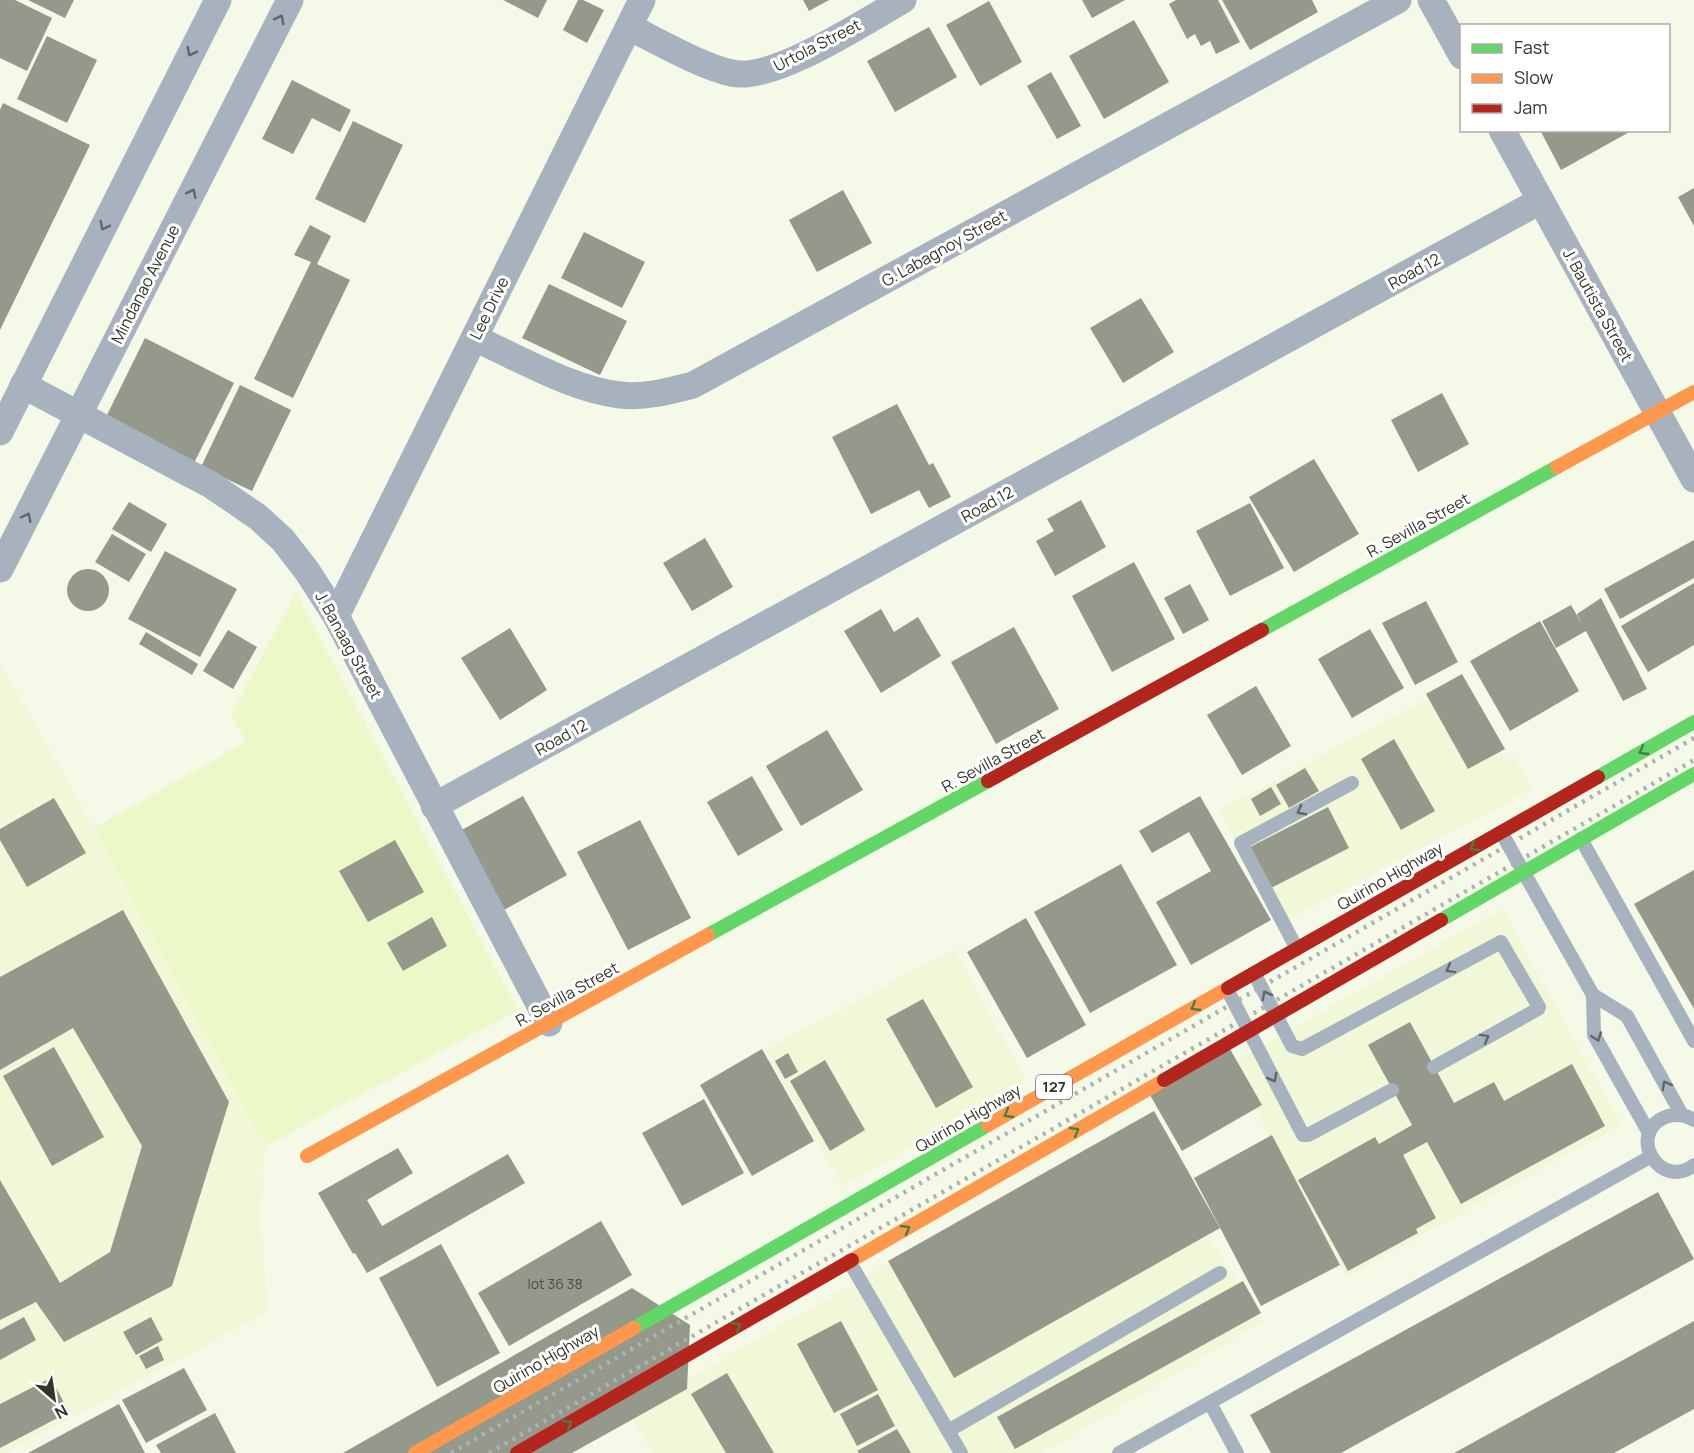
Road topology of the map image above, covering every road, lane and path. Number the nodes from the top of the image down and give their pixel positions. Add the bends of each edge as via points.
1 (218, 0) edge
2 (290, 0) edge
3 (642, 0) edge
4 (903, 0) edge
5 (1398, 0) edge
6 (1431, 0) edge
7 (628, 27) junction
8 (1460, 54) edge
9 (1503, 132) edge
10 (1540, 201) junction
11 (474, 338) junction
12 (23, 385) junction
13 (1694, 392) edge
14 (1657, 413) junction
15 (79, 415) junction
16 (0, 432) edge
17 (1694, 479) edge
18 (0, 569) edge
19 (336, 616) junction
20 (1694, 722) edge
21 (1694, 774) edge
22 (1352, 783) dead end
23 (434, 806) junction
24 (1501, 832) junction
25 (1581, 839) junction
26 (1524, 872) junction
27 (1297, 949) junction
28 (1254, 973) junction
29 (1227, 989) junction
30 (1593, 995) junction
31 (1276, 1014) junction
32 (549, 1023) junction
33 (1248, 1031) junction
34 (1694, 1041) edge
35 (1434, 1066) dead end
36 (1392, 1090) dead end
37 (1688, 1117) edge
38 (1649, 1132) junction
39 (307, 1156) dead end
40 (1650, 1157) junction
41 (1693, 1169) edge
42 (849, 1262) junction
43 (1220, 1273) dead end
44 (1210, 1402) junction
45 (948, 1431) junction
46 (415, 1453) edge
47 (517, 1453) edge
48 (961, 1453) edge
49 (1119, 1453) edge
50 (1237, 1453) edge

1 -> 12 street
15 -> 2 street, Mindanao Avenue
3 - 7 street, Lee Drive
4 - 7 street, Urtola Street via 808,53 769,70 738,74 713,67
5 - 11 street, G. Labagnoy Street via 693,385 659,393 622,395 585,389
6 - 8 street
7 - 11 street, Lee Drive
9 - 10 street, J. Bautista Street
10 - 14 street, J. Bautista Street
10 - 23 street, Road 12
11 - 19 street, Lee Drive
12 - 15 street, J. Banaag Street
12 - 16 street
13 - 14 main road, R. Sevilla Street
14 - 17 street, J. Bautista Street
14 - 32 main road, R. Sevilla Street
18 -> 15 street, Mindanao Avenue
15 - 19 street, J. Banaag Street via 211,485 258,517 307,570
19 - 23 street, J. Banaag Street
20 -> 24 main road, Quirino Highway / 127
21 - 25 main road
22 -> 27 lane via 1242,843
23 - 32 street, J. Banaag Street
24 - 26 lane
24 -> 27 main road, Quirino Highway / 127
25 - 26 main road
25 - 34 lane
26 - 30 lane
26 - 31 main road
27 - 28 main road, Quirino Highway / 127
28 - 29 main road, Quirino Highway / 127
31 -> 28 lane
29 - 33 lane
29 -> 46 main road, Quirino Highway / 127
37 -> 30 lane via 1627,1016
30 -> 38 lane via 1594,1035
31 - 33 main road
35 -> 31 lane via 1538,1010 1501,942 1302,1049 1292,1046
32 - 39 main road, R. Sevilla Street
33 -> 36 lane via 1305,1136
42 -> 33 main road
37 - 38 lane via 1669,1115 1657,1121
38 - 40 lane
40 - 41 lane via 1668,1171
40 - 44 lane
42 - 45 lane
47 -> 42 main road
43 - 45 lane
44 - 49 lane
44 - 50 lane
45 - 48 lane

